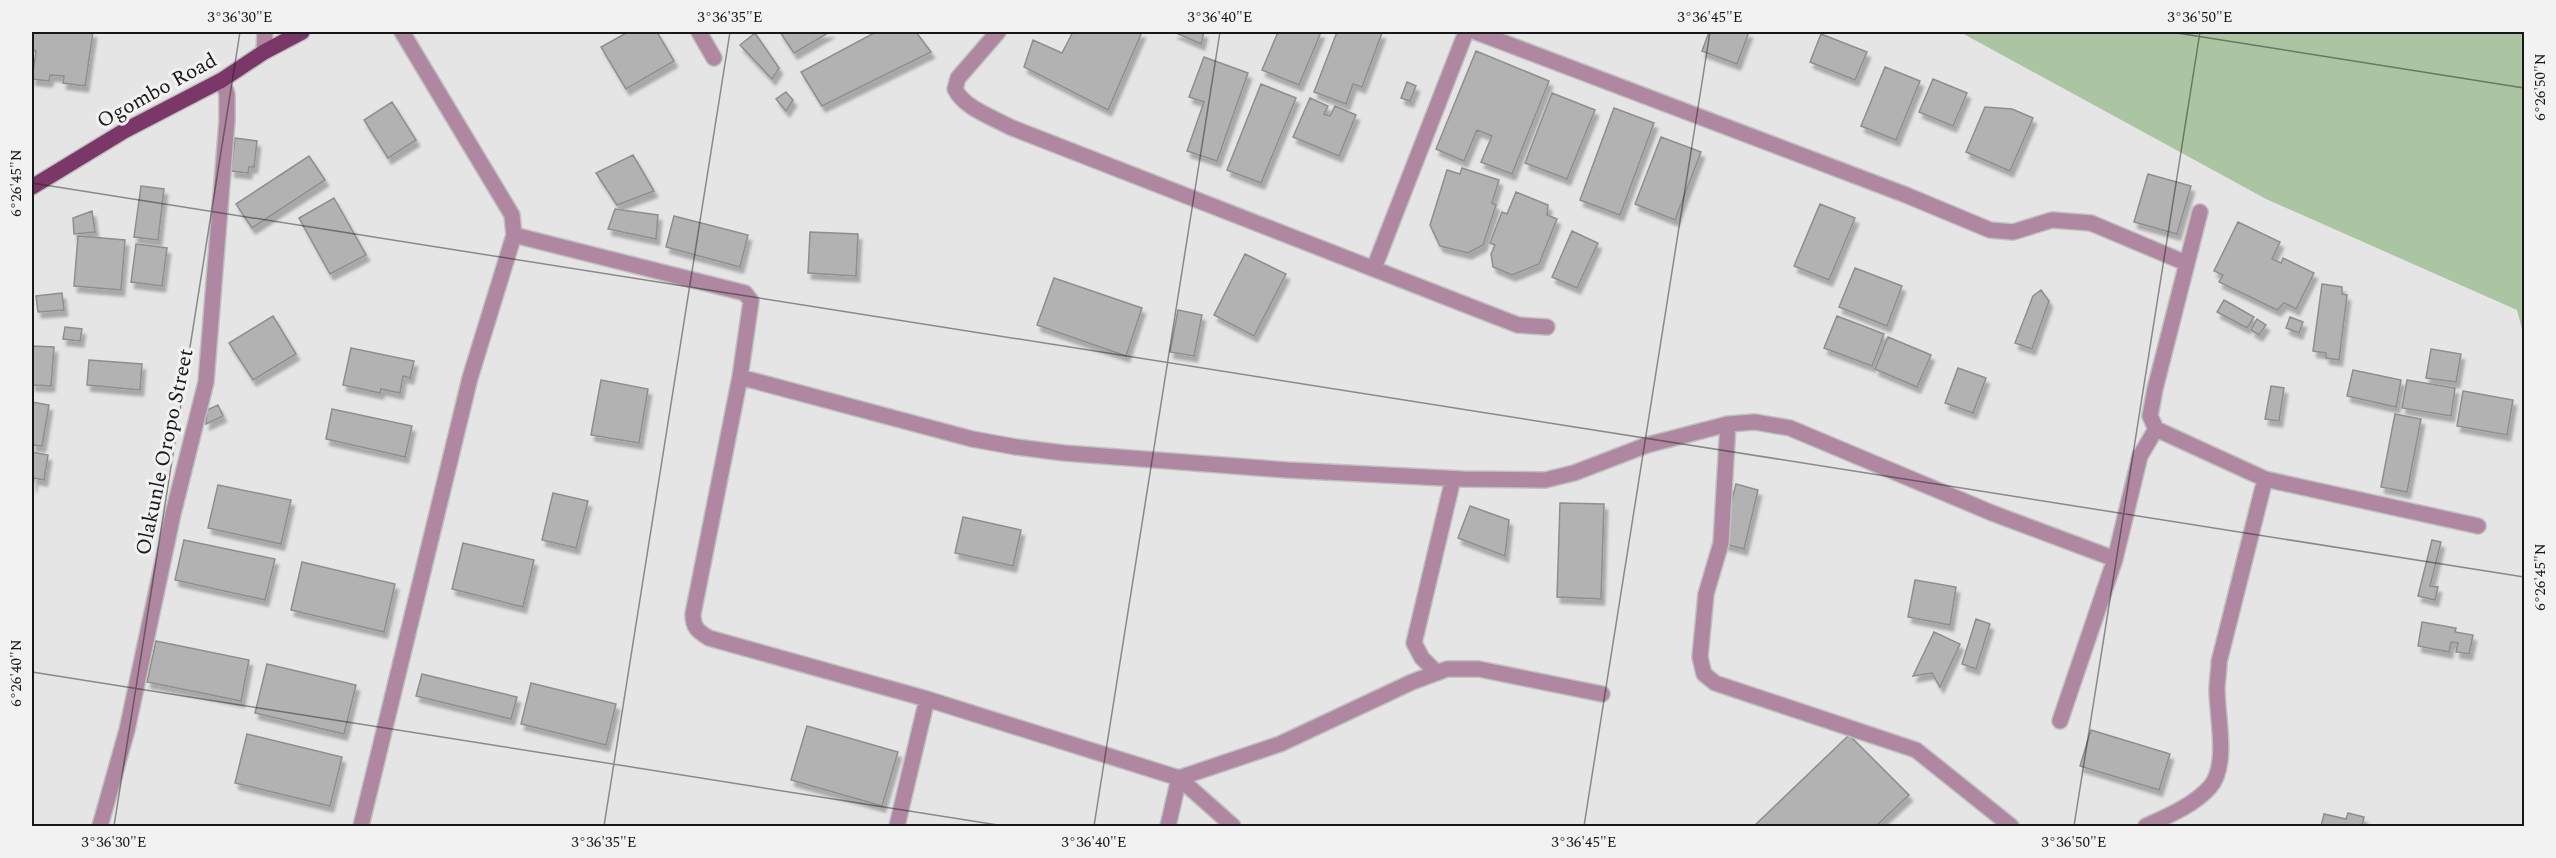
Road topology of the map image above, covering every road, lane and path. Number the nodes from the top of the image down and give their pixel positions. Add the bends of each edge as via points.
1 (265, 32) edge
2 (302, 32) edge
3 (402, 32) edge
4 (699, 32) edge
5 (998, 32) edge
6 (1466, 32) edge
7 (1476, 32) edge
8 (264, 52) junction
9 (714, 58) dead end
10 (222, 80) junction
11 (32, 187) edge
12 (2200, 212) dead end
13 (513, 235) junction
14 (2186, 263) junction
15 (1374, 268) junction
16 (1547, 327) dead end
17 (740, 377) junction
18 (1728, 424) junction
19 (2156, 429) junction
20 (1453, 479) junction
21 (2265, 479) junction
22 (2478, 526) dead end
23 (2115, 559) junction
24 (1437, 673) junction
25 (1602, 694) dead end
26 (927, 699) junction
27 (2060, 721) dead end
28 (1179, 778) junction
29 (100, 826) edge
30 (361, 826) edge
31 (897, 826) edge
32 (1168, 826) edge
33 (1233, 826) edge
34 (2011, 826) edge
35 (2146, 826) edge

1 - 8 street
2 - 8 main road, Ogombo Road
3 - 13 street via 512,215
4 - 9 street
5 - 15 street via 958,78 955,89 968,104 1010,127
6 - 15 street
7 - 14 street via 1990,230 2013,232 2052,220 2091,223
8 - 10 main road, Ogombo Road
10 - 11 main road, Ogombo Road via 124,131
10 - 29 street, Olakunle Oropo Street via 227,94 227,121 206,382 127,730
12 - 14 street
13 - 17 street via 745,293 751,301 751,313
13 - 30 street via 470,378
14 - 19 street via 2150,416
15 - 16 street via 1518,325
17 - 20 street via 1016,447 1287,470
17 - 26 street via 693,623 709,638
18 - 20 street via 1647,445 1574,474 1545,480
18 - 23 street via 1755,422 1790,428 1992,513
18 - 34 street via 1721,543 1706,594 1703,625 1700,657 1704,674 1715,683 1916,750
19 - 21 street
19 - 23 street via 2140,456
20 - 24 street via 1414,643
21 - 22 street
21 - 35 street via 2219,662 2220,758 2215,779 2194,800
23 - 27 street
24 - 25 street via 1447,669 1479,669
24 - 28 street via 1280,744
26 - 28 street
26 - 31 street
28 - 32 street
28 - 33 street

